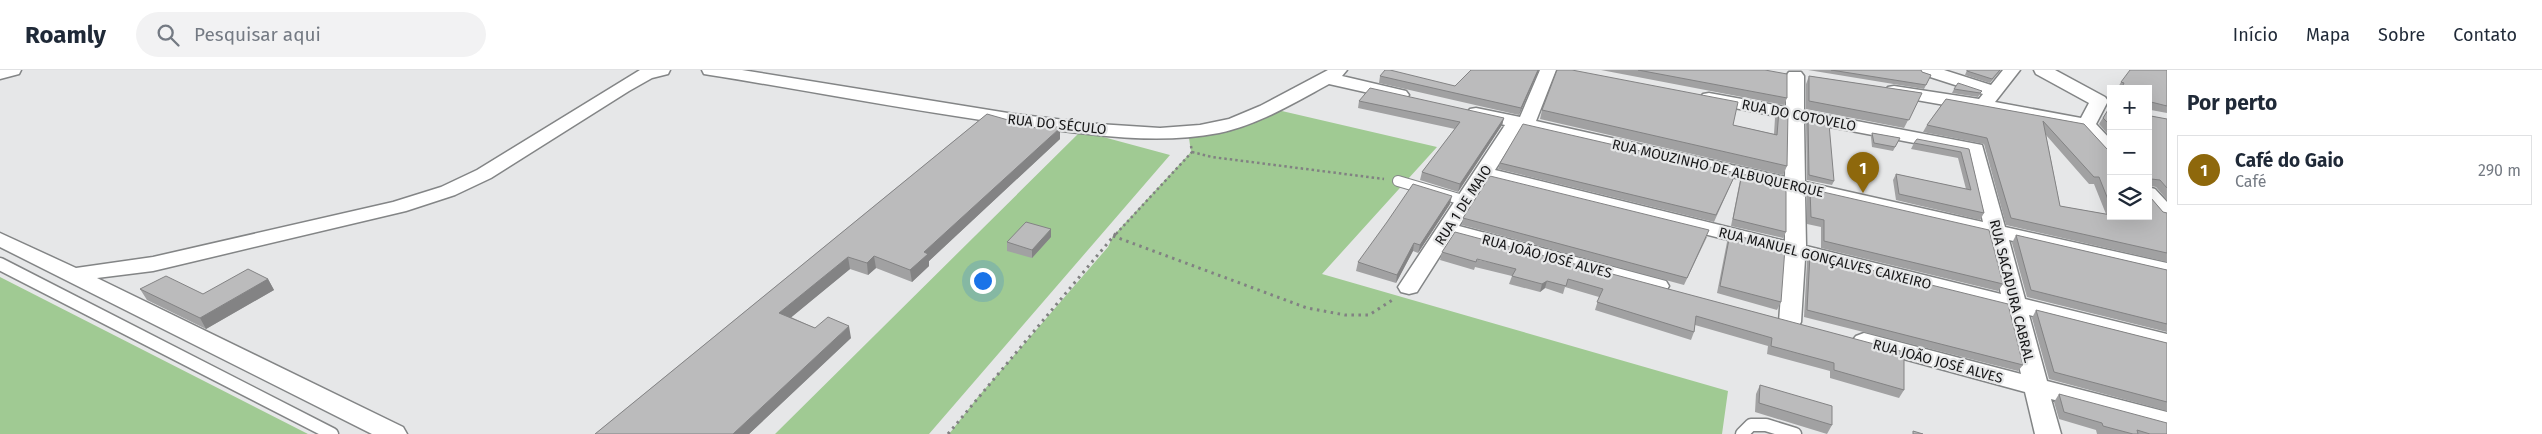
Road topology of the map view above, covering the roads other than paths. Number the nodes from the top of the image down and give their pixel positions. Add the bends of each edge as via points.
1 (13, 70) edge
2 (662, 70) edge
3 (710, 70) edge
4 (1548, 70) edge
5 (1927, 70) edge
6 (2012, 70) edge
7 (2042, 70) edge
8 (0, 74) edge
9 (1335, 74) edge
10 (1815, 79) edge
11 (1874, 88) edge
12 (1690, 94) edge
13 (1988, 98) junction
14 (1422, 100) edge
15 (2105, 103) edge
16 (1460, 109) edge
17 (1797, 114) junction
18 (1521, 123) junction
19 (2087, 125) junction
20 (2107, 147) edge
21 (1975, 149) joint
22 (1484, 173) junction
23 (1398, 181) road end
24 (1795, 185) junction
25 (2152, 197) edge
26 (1466, 201) junction
27 (2167, 214) edge
28 (1448, 229) junction
29 (1997, 230) junction
30 (0, 239) edge
31 (1795, 250) junction
32 (0, 264) edge
33 (153, 264) junction
34 (2167, 270) edge
35 (74, 275) junction
36 (1409, 287) road end
37 (1676, 291) edge
38 (120, 298) junction
39 (2014, 305) junction
40 (1790, 322) edge
41 (1847, 337) edge
42 (2167, 342) edge
43 (2037, 386) junction
44 (2167, 421) edge
45 (332, 434) edge
46 (394, 434) edge
47 (1742, 434) edge
48 (1795, 434) edge
49 (2048, 434) edge

1 - 8 street
2 - 33 street via 646,74 623,87 484,174 448,191 399,207
3 - 9 street, RUA DO SÉCULO via 983,116 1102,130 1169,133 1219,127 1258,114
4 - 18 street, RUA 1 DE MAIO
5 - 13 street
6 - 13 street
7 - 15 street
9 - 14 street
10 - 17 street via 1787,74
11 - 13 street
12 - 17 street, RUA DO COTOVELO
13 - 19 street
15 - 19 street
16 - 18 street, RUA MOUZINHO DE ALBUQUERQUE
17 - 21 street, RUA DO COTOVELO
17 - 24 street
18 - 22 street, RUA 1 DE MAIO
18 - 24 street, RUA MOUZINHO DE ALBUQUERQUE
19 - 20 street
21 - 29 street, RUA SACADURA CABRAL
22 - 26 street, RUA 1 DE MAIO
22 - 31 street, RUA MANUEL GONÇALVES CAIXEIRO
23 - 26 lane
24 - 29 street, RUA MOUZINHO DE ALBUQUERQUE
24 - 31 street
25 - 27 street
26 - 28 street, RUA 1 DE MAIO
28 - 36 street, RUA 1 DE MAIO
28 - 37 street, RUA JOÃO JOSÉ ALVES
29 - 34 street, RUA MOUZINHO DE ALBUQUERQUE
29 - 39 street, RUA SACADURA CABRAL
30 - 35 street
31 - 39 street, RUA MANUEL GONÇALVES CAIXEIRO
31 - 40 street
32 - 45 lane
33 - 35 street
33 - 38 street via 132,278
35 - 38 street
38 - 46 street
39 - 42 street, RUA MANUEL GONÇALVES CAIXEIRO
39 - 43 street, RUA SACADURA CABRAL
41 - 43 street, RUA JOÃO JOSÉ ALVES
43 - 44 street, RUA JOÃO JOSÉ ALVES
43 - 49 street, RUA SACADURA CABRAL
47 - 48 lane via 1751,425

